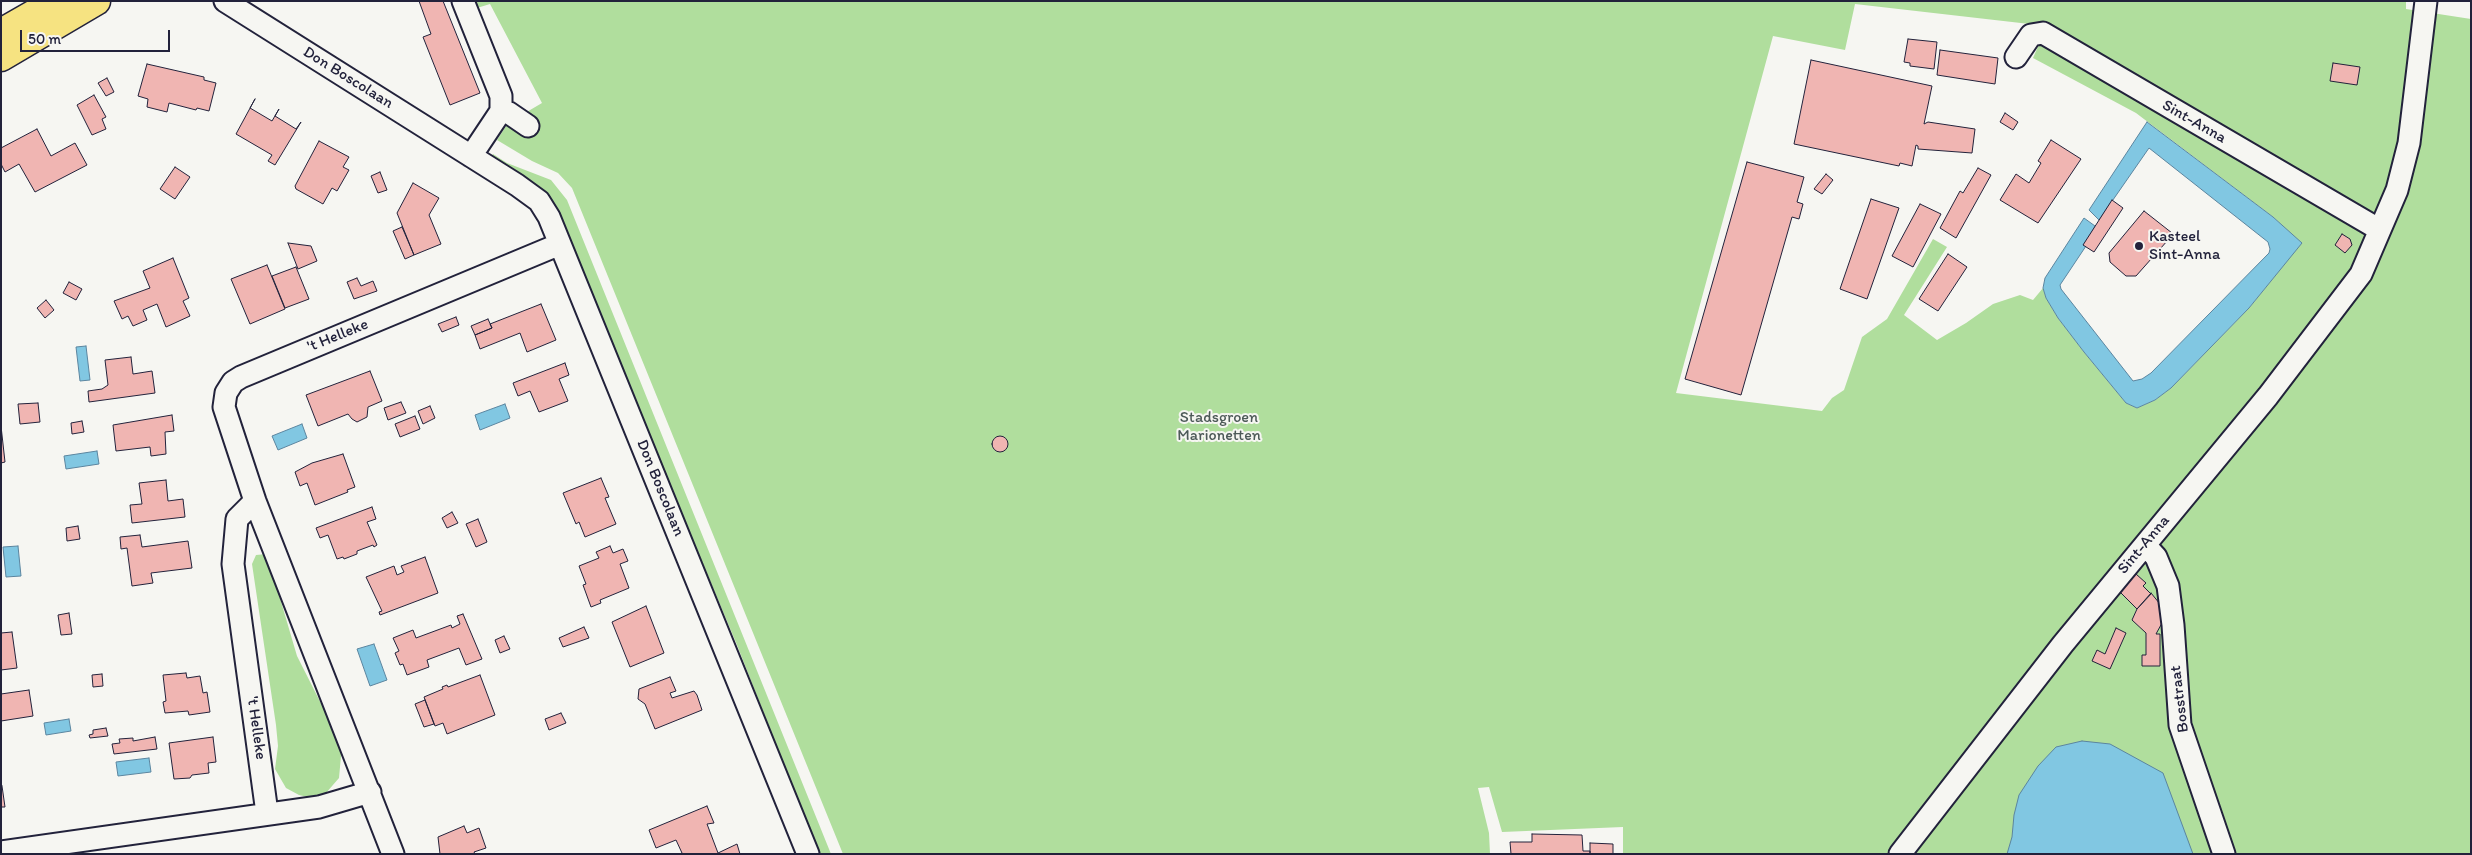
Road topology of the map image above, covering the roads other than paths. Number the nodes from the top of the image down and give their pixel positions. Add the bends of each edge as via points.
1 (57, 1) edge
2 (96, 1) edge
3 (224, 1) edge
4 (463, 1) edge
5 (2426, 1) edge
6 (1, 33) edge
7 (1, 57) edge
8 (2016, 57) dead end
9 (501, 111) junction
10 (528, 126) dead end
11 (471, 156) junction
12 (2380, 230) junction
13 (560, 244) junction
14 (255, 501) junction
15 (2145, 545) junction
16 (370, 792) junction
17 (268, 813) junction
18 (1, 852) edge
19 (393, 854) edge
20 (808, 854) edge
21 (1900, 854) edge
22 (2224, 854) edge

1 - 6 main road
2 - 7 main road
3 - 11 street, Don Boscolaan
4 - 9 street via 501,96
5 - 12 street, Sint-Anna via 2409,143 2397,190
8 - 12 street, Sint-Anna via 2031,35 2043,33
9 - 10 street
9 - 11 street
11 - 13 street, Don Boscolaan via 539,202
12 - 15 street, Sint-Anna via 2361,274 2340,303
13 - 14 street, 't Helleke via 233,382 226,393 224,407
13 - 20 street, Don Boscolaan
14 - 16 street, 't Helleke
14 - 17 street, 't Helleke via 237,520 233,564
15 - 21 street, Sint-Anna via 2057,651
15 - 22 street, Bosstraat via 2156,557 2168,586 2180,725
16 - 17 street via 319,807
16 - 19 street, 't Helleke
17 - 18 street

